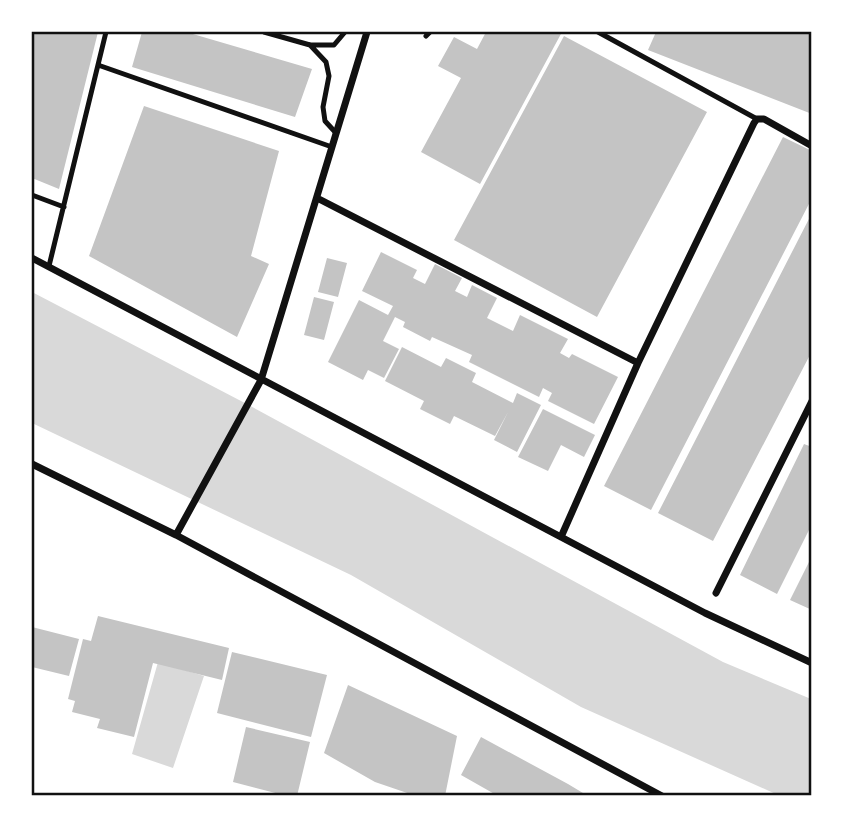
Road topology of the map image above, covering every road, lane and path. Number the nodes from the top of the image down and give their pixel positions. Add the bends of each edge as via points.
1 (106, 32) edge
2 (264, 32) edge
3 (345, 32) edge
4 (367, 32) edge
5 (598, 32) edge
6 (310, 45) junction
7 (98, 65) junction
8 (757, 119) junction
9 (337, 133) junction
10 (811, 146) edge
11 (332, 147) junction
12 (32, 195) edge
13 (317, 198) junction
14 (64, 207) junction
15 (32, 258) edge
16 (48, 266) junction
17 (638, 363) junction
18 (261, 380) junction
19 (811, 401) edge
20 (32, 464) edge
21 (176, 535) junction
22 (561, 537) junction
23 (716, 593) dead end
24 (811, 663) edge
25 (662, 796) edge

1 - 7 lane
2 - 6 lane
3 - 6 lane via 334,45
4 - 9 street
5 - 8 lane
6 - 9 lane via 326,61 325,121
7 - 11 lane
7 - 14 lane
8 - 10 street
8 - 17 street
9 - 11 street
11 - 13 street
12 - 14 lane
13 - 17 street
13 - 18 street
14 - 16 lane
15 - 16 street
16 - 18 street
17 - 22 street
18 - 21 street
18 - 22 street
19 - 23 street
20 - 21 street
21 - 25 street
22 - 24 street

